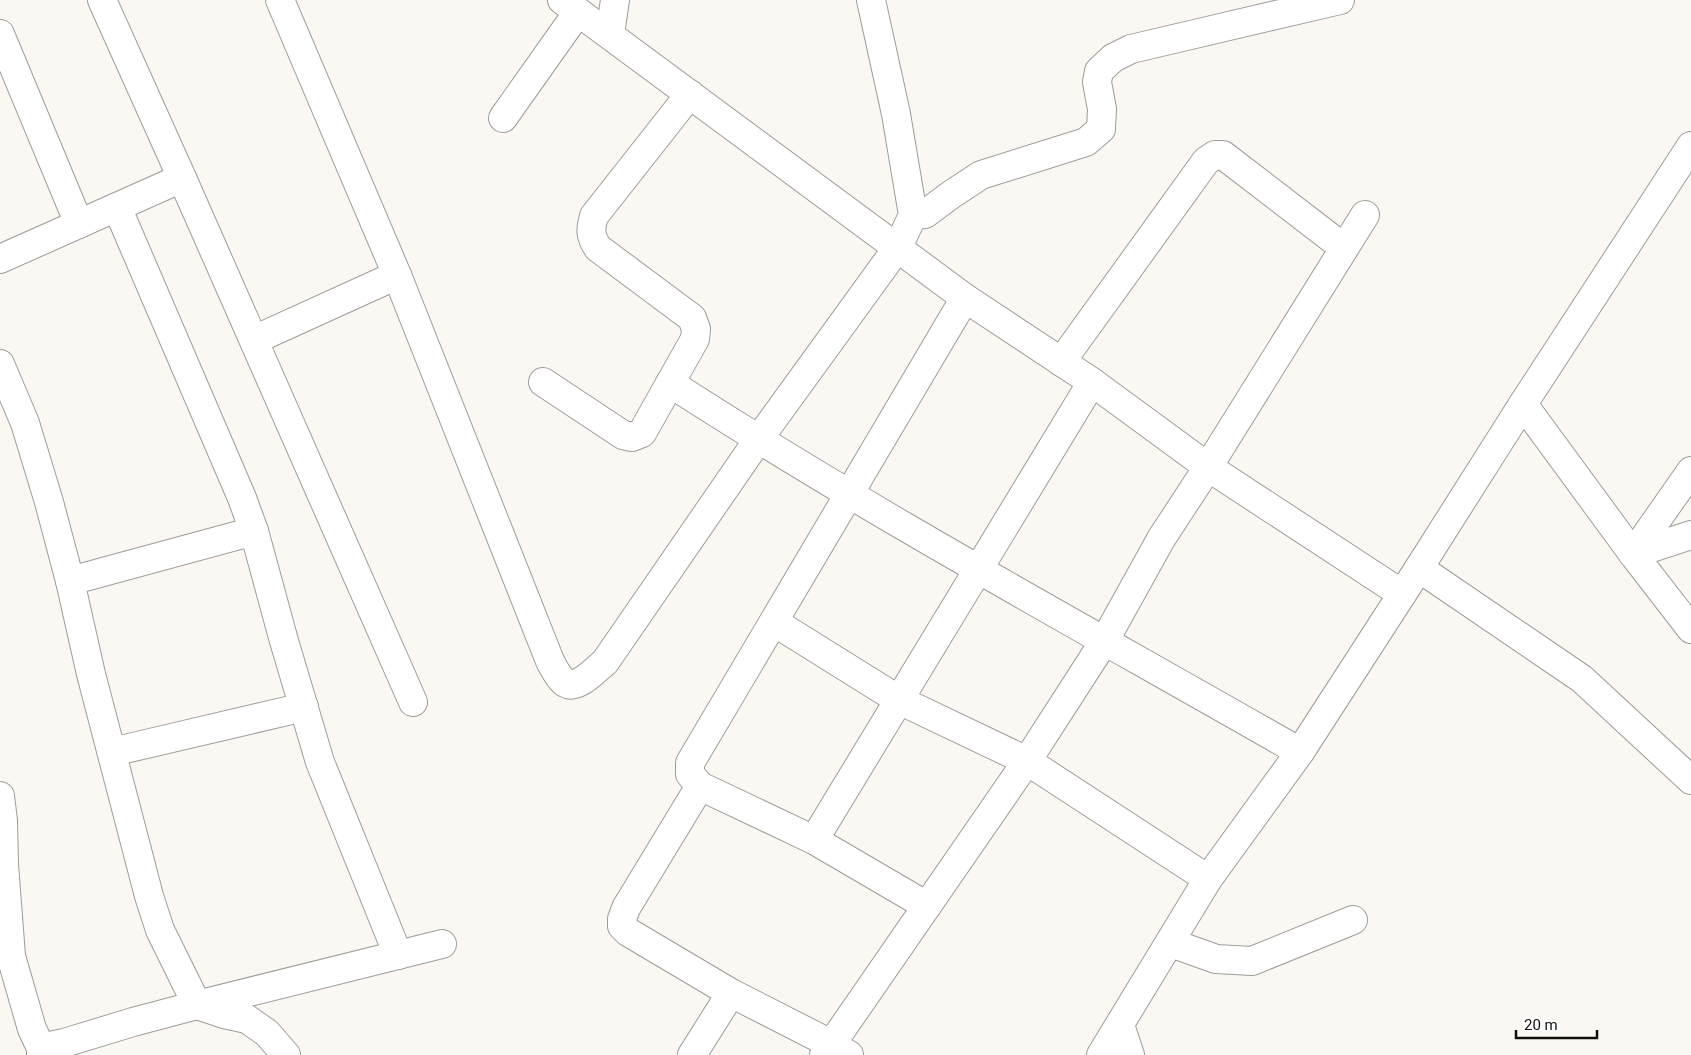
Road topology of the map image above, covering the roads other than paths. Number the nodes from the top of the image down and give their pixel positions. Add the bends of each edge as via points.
1 (102, 0) edge
2 (280, 0) edge
3 (615, 0) edge
4 (871, 0) edge
5 (1340, 0) edge
6 (570, 6) edge
7 (0, 34) edge
8 (610, 34) junction
9 (690, 94) junction
10 (503, 118) dead end
11 (1691, 146) edge
12 (182, 178) junction
13 (118, 207) junction
14 (913, 215) junction
15 (1365, 215) dead end
16 (79, 224) junction
17 (898, 247) junction
18 (1344, 248) junction
19 (0, 259) edge
20 (397, 275) junction
21 (965, 298) junction
22 (254, 340) junction
23 (1061, 362) junction
24 (0, 364) edge
25 (543, 382) dead end
26 (1092, 382) junction
27 (670, 383) junction
28 (1523, 404) junction
29 (758, 440) junction
30 (1208, 467) junction
31 (1691, 471) edge
32 (850, 493) junction
33 (254, 531) junction
34 (1691, 534) edge
35 (1633, 554) junction
36 (978, 568) junction
37 (1420, 568) junction
38 (70, 581) junction
39 (1402, 594) junction
40 (774, 622) junction
41 (1691, 629) edge
42 (1105, 640) junction
43 (899, 700) junction
44 (413, 702) dead end
45 (304, 706) junction
46 (112, 752) junction
47 (1300, 752) junction
48 (1027, 761) junction
49 (1691, 780) edge
50 (700, 786) junction
51 (0, 796) edge
52 (814, 840) junction
53 (2, 845) edge
54 (1208, 879) junction
55 (927, 906) junction
56 (4, 911) edge
57 (1353, 920) dead end
58 (1171, 943) junction
59 (442, 944) dead end
60 (398, 955) junction
61 (730, 994) junction
62 (197, 1005) junction
63 (1120, 1025) junction
64 (834, 1051) edge
65 (41, 1052) edge
66 (286, 1055) edge
67 (692, 1055) edge
68 (1101, 1055) edge
69 (1130, 1055) edge

1 - 12 street
2 - 20 street
3 - 8 street
4 - 14 street via 896,114
5 - 14 street via 1131,49 1099,71 1100,129 1086,142 981,175 925,214
6 - 8 street
6 - 10 street
7 - 16 street
8 - 9 street
9 - 17 street
9 - 27 street via 594,216 590,228 591,238 598,248 692,318 695,340
11 - 28 street
12 - 13 street
12 - 22 street
13 - 16 street
13 - 33 street
14 - 17 street
15 - 18 street
16 - 19 street
17 - 21 street
17 - 29 street
18 - 23 street via 1223,155 1215,155 1206,161
18 - 30 street
20 - 22 street
20 - 29 street via 550,661 566,684 586,679 605,662
21 - 23 street
21 - 32 street
22 - 44 street
23 - 26 street
24 - 38 street via 25,423
25 - 27 street via 623,435 632,437 642,432
26 - 30 street
26 - 36 street
27 - 29 street
28 - 35 street
28 - 37 street
29 - 32 street
30 - 39 street
30 - 42 street via 1161,539
31 - 35 street
32 - 36 street
32 - 40 street
33 - 38 street
33 - 45 street
34 - 35 street
35 - 41 street
36 - 42 street
36 - 43 street
37 - 39 street
37 - 49 street via 1582,679
38 - 46 street
39 - 47 street
40 - 43 street
40 - 50 street via 690,763 690,774
42 - 47 street
42 - 48 street
43 - 48 street
43 - 52 street
45 - 46 street
45 - 60 street via 320,762
46 - 62 street via 160,930
47 - 54 street
48 - 54 street
48 - 55 street
50 - 52 street
50 - 61 street via 626,908 622,926
51 - 53 street
52 - 55 street
53 - 56 street
54 - 58 street
55 - 64 street
56 - 65 street via 11,956
57 - 58 street via 1252,961 1216,959
58 - 63 street
59 - 60 street
60 - 62 street
61 - 64 street
61 - 67 street
62 - 65 street
62 - 66 street via 247,1019 267,1033
63 - 68 street
63 - 69 street

